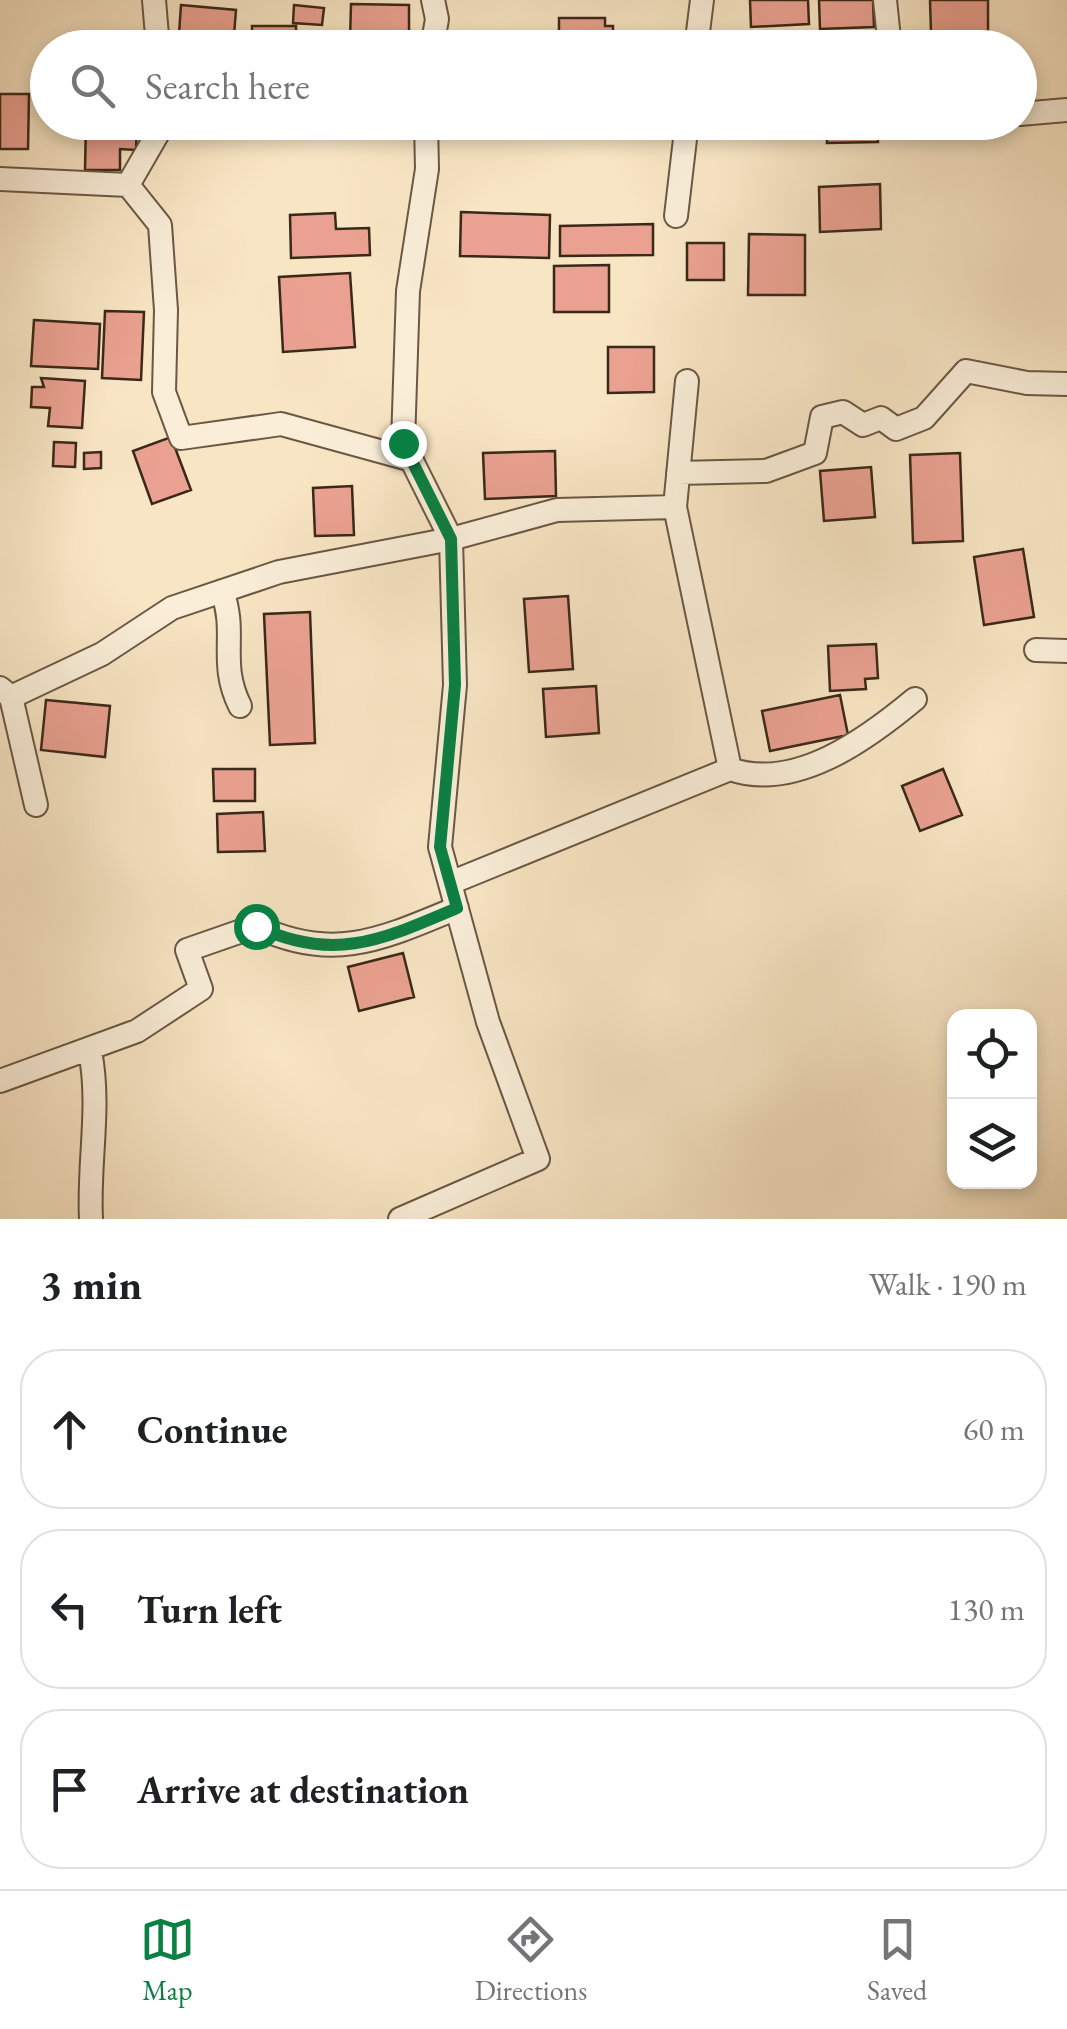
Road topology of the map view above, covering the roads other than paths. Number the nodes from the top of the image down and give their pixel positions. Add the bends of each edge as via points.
1 (154, 0) edge
2 (433, 0) edge
3 (702, 0) edge
4 (885, 0) edge
5 (156, 30) edge
6 (435, 30) edge
7 (698, 30) edge
8 (888, 30) edge
9 (1067, 110) edge
10 (1037, 113) edge
11 (154, 140) edge
12 (426, 140) edge
13 (686, 140) edge
14 (0, 179) edge
15 (128, 185) junction
16 (676, 216) dead end
17 (687, 381) dead end
18 (1067, 384) edge
19 (412, 460) junction
20 (678, 473) junction
21 (675, 507) junction
22 (451, 539) junction
23 (222, 591) junction
24 (1036, 650) dead end
25 (1067, 651) edge
26 (6, 693) edge
27 (916, 699) dead end
28 (240, 706) dead end
29 (730, 769) junction
30 (36, 805) dead end
31 (450, 883) junction
32 (457, 908) junction
33 (90, 1051) junction
34 (0, 1081) edge
35 (91, 1219) edge
36 (400, 1219) edge

1 - 5 street
2 - 6 street
3 - 7 street
4 - 8 street
9 - 10 street
11 - 15 street
12 - 19 street via 408,291 403,443
13 - 16 street
14 - 15 street
15 - 19 street via 160,224 164,392 182,438 281,424
17 - 20 street
18 - 20 street via 966,370 924,418 896,429 881,418 864,425 843,412 822,417 815,454 766,471
19 - 22 street
20 - 21 street
21 - 22 street via 557,510
21 - 29 street
22 - 23 street via 280,572
22 - 31 street via 455,685 440,847
23 - 26 street via 172,608 102,654
23 - 28 street via 230,612 226,679
24 - 25 street
26 - 30 street
27 - 29 street via 863,742 796,768 756,778
29 - 31 street
31 - 32 street
32 - 33 street via 350,944 292,943 256,926 187,950 201,989 137,1031
32 - 36 street via 488,1022 538,1159
33 - 34 street
33 - 35 street via 98,1093 88,1169

